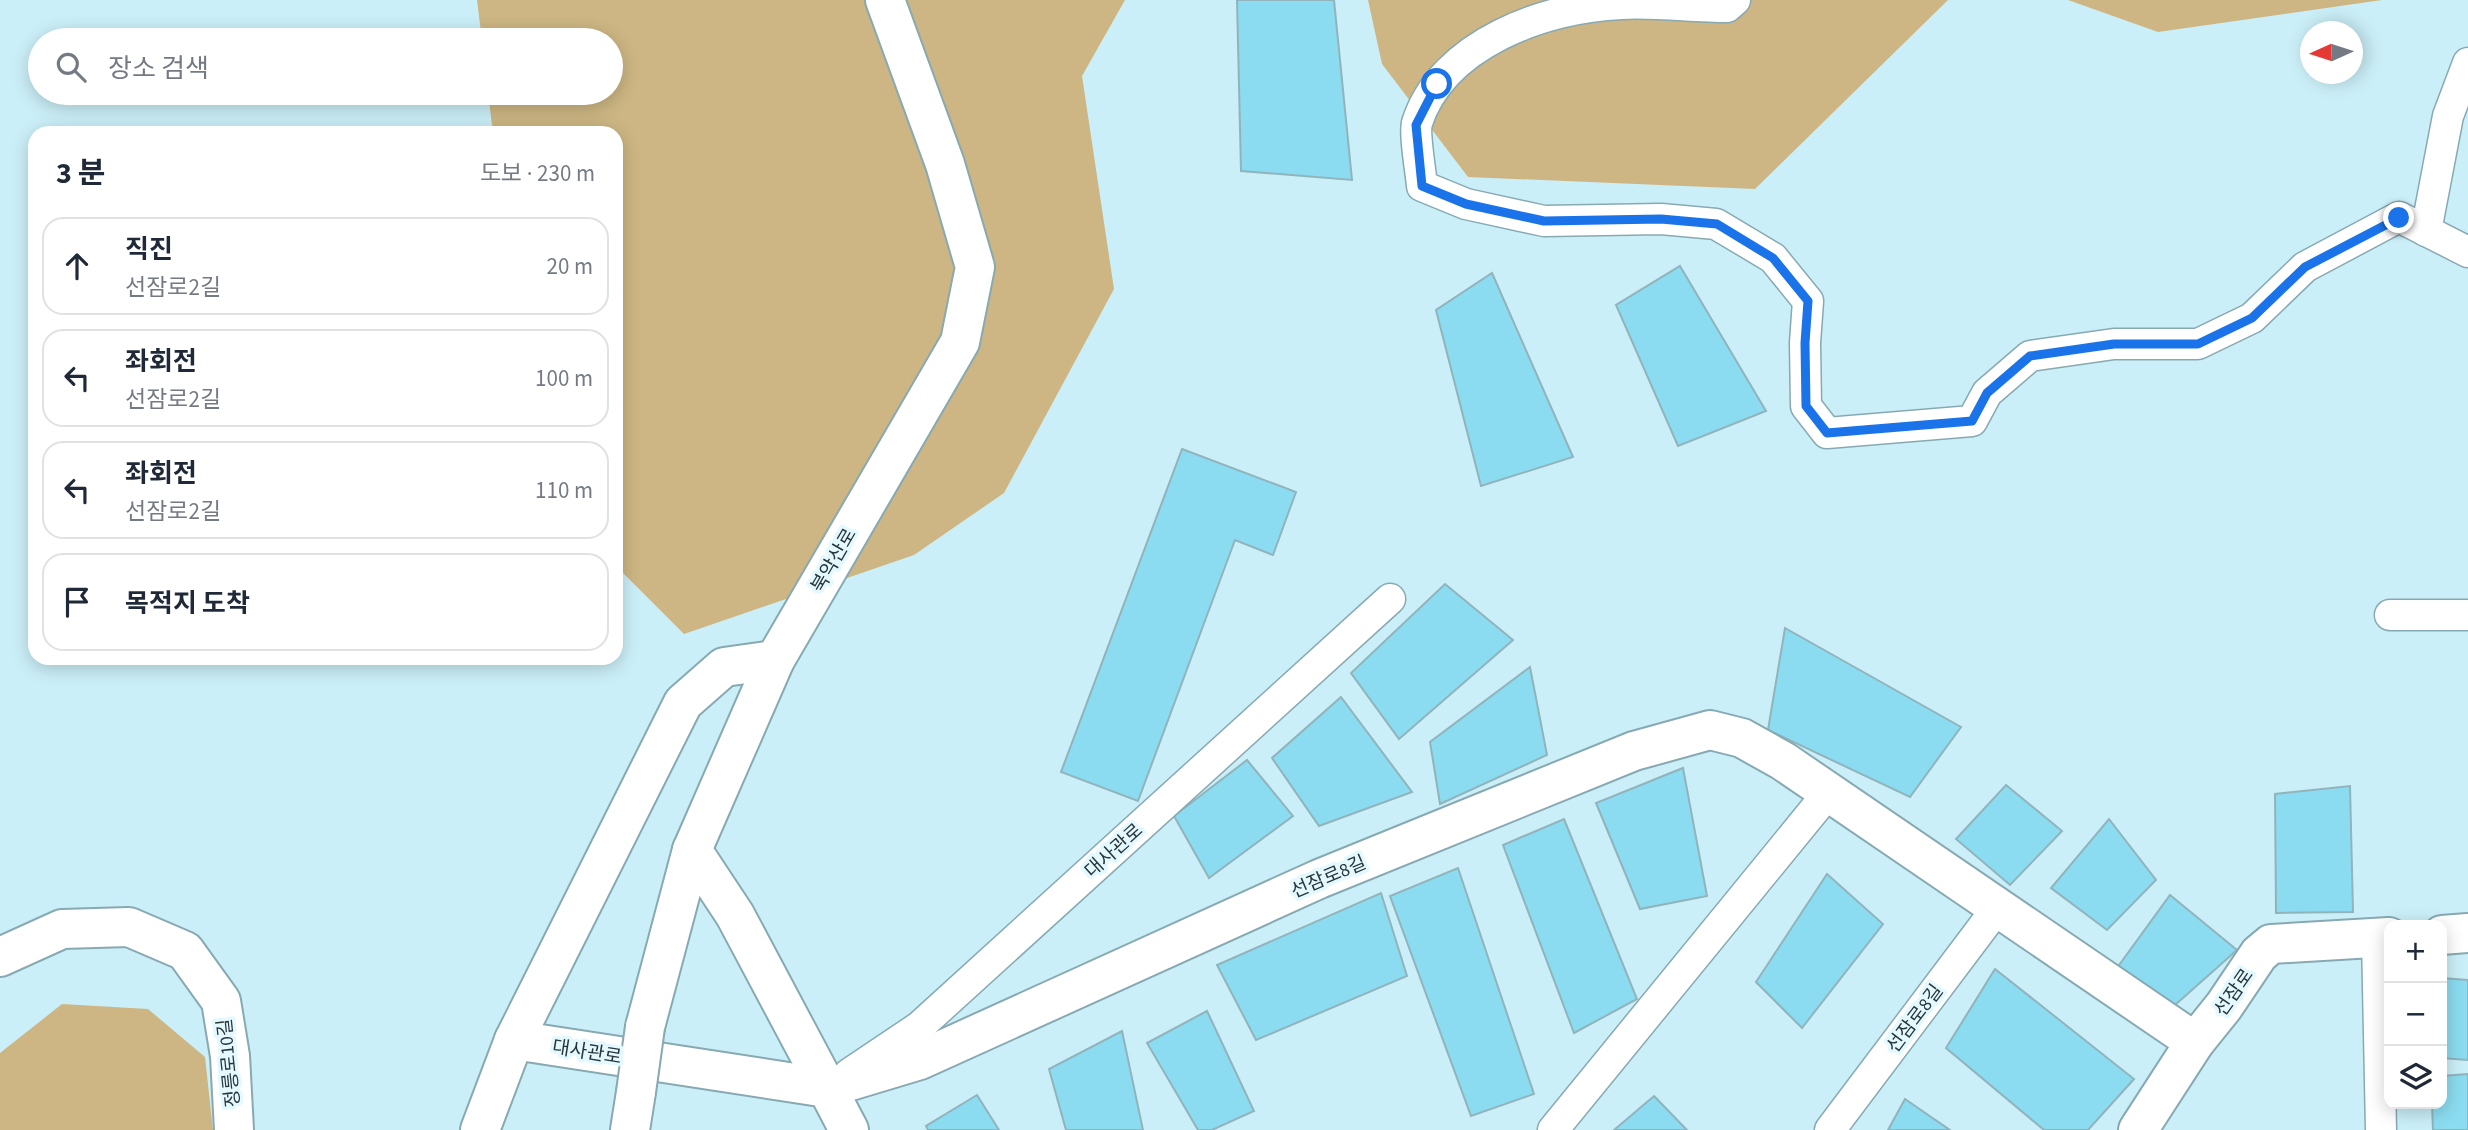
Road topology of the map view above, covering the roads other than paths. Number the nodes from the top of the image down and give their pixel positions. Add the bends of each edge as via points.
1 (885, 0) edge
2 (1735, 0) edge
3 (2468, 62) edge
4 (2426, 231) junction
5 (2468, 252) edge
6 (1390, 599) dead end
7 (2390, 615) dead end
8 (2468, 615) edge
9 (775, 660) junction
10 (1829, 792) junction
11 (692, 850) junction
12 (1998, 907) junction
13 (2468, 933) edge
14 (2447, 935) edge
15 (2383, 938) edge
16 (0, 957) edge
17 (514, 1040) junction
18 (2195, 1042) junction
19 (827, 1088) junction
20 (234, 1130) edge
21 (480, 1130) edge
22 (630, 1130) edge
23 (849, 1130) edge
24 (1553, 1130) edge
25 (1830, 1130) edge
26 (2138, 1130) edge
27 (2381, 1130) edge

1 - 9 street, 북악산로 via 945,164 975,267 960,342
2 - 4 street via 1727,8 1620,4 1545,16 1482,44 1437,84 1416,125 1422,186 1466,204 1544,221 1661,219 1717,224 1773,258 1808,301 1806,406 1827,433 1972,421 1987,393 2030,356 2114,344 2198,344 2252,318 2305,267 2399,218
3 - 4 street via 2448,116
4 - 5 street
6 - 19 street, 대사관로 via 919,1027
7 - 8 street
9 - 11 street, 북악산로
9 - 17 street via 724,667 683,703
10 - 12 street, 선잠로8길
10 - 19 street, 선잠로8길 via 1742,738 1710,730 1634,751 1319,879 920,1060
10 - 24 street
11 - 19 street via 735,915
11 - 22 street, 북악산로, bridge via 645,1027
12 - 18 street, 선잠로8길
12 - 25 street, 선잠로8길
13 - 14 street
15 - 18 street, 선잠로 via 2271,944
15 - 27 street, 선잠로
16 - 20 street, 정릉로10길 via 62,929 128,927 185,951 221,1001 230,1055
17 - 19 street, 대사관로
17 - 21 street
18 - 26 street, 선잠로
19 - 23 street

